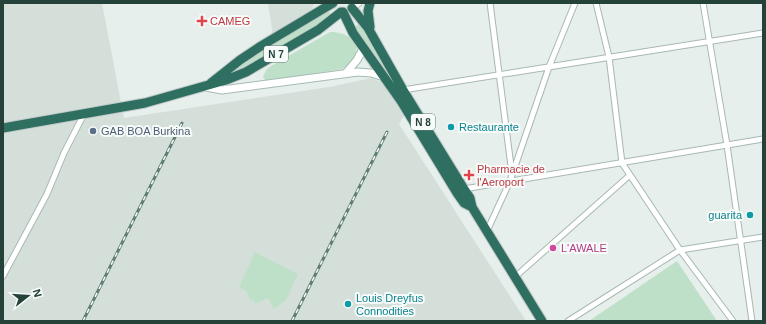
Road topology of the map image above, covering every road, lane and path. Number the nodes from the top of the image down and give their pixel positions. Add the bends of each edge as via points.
1 (335, 3) edge
2 (370, 3) edge
3 (490, 3) edge
4 (575, 3) edge
5 (596, 3) edge
6 (703, 3) edge
7 (354, 5) edge
8 (342, 12) junction
9 (763, 33) edge
10 (373, 36) junction
11 (709, 41) junction
12 (363, 49) junction
13 (609, 57) junction
14 (549, 67) junction
15 (346, 73) junction
16 (500, 74) junction
17 (384, 77) junction
18 (206, 87) junction
19 (403, 90) junction
20 (85, 113) junction
21 (3, 128) edge
22 (763, 140) edge
23 (727, 145) junction
24 (622, 163) junction
25 (512, 175) junction
26 (630, 175) junction
27 (510, 181) junction
28 (464, 189) junction
29 (472, 207) junction
30 (487, 232) junction
31 (763, 237) edge
32 (740, 240) junction
33 (680, 250) junction
34 (3, 276) edge
35 (515, 277) junction
36 (542, 321) edge
37 (568, 321) edge
38 (733, 321) edge
39 (752, 321) edge

1 - 8 highway
1 - 18 highway, N 7 via 240,60
2 - 10 highway via 368,16
3 - 16 street
4 - 14 street
5 - 13 street
6 - 11 street
7 - 8 highway via 348,12
7 - 10 highway, N 8
8 - 12 highway, N 8
8 - 18 highway, N 7 via 318,30 246,72
9 - 11 street
10 - 19 highway, N 8
11 - 13 street
11 - 23 street
12 - 15 street
12 - 17 highway, N 8
13 - 14 street
13 - 24 street
14 - 16 street
14 - 25 street
15 - 17 street via 363,72
15 - 18 street via 222,90
16 - 19 street
16 - 25 street
17 - 29 highway, N 8 via 457,193 464,203
18 - 20 highway, N 7 via 145,103
19 - 28 highway, N 8
20 - 21 highway, N 7
20 - 34 street
22 - 23 street
23 - 24 street
23 - 32 street
24 - 26 street
24 - 27 street
25 - 27 street
26 - 33 street
26 - 35 street
27 - 28 street
27 - 30 street
28 - 29 highway, N 8
29 - 30 highway, N 8
30 - 35 highway, N 8
31 - 32 street
32 - 33 street
32 - 39 street
33 - 37 street
33 - 38 street
35 - 36 highway, N 8

